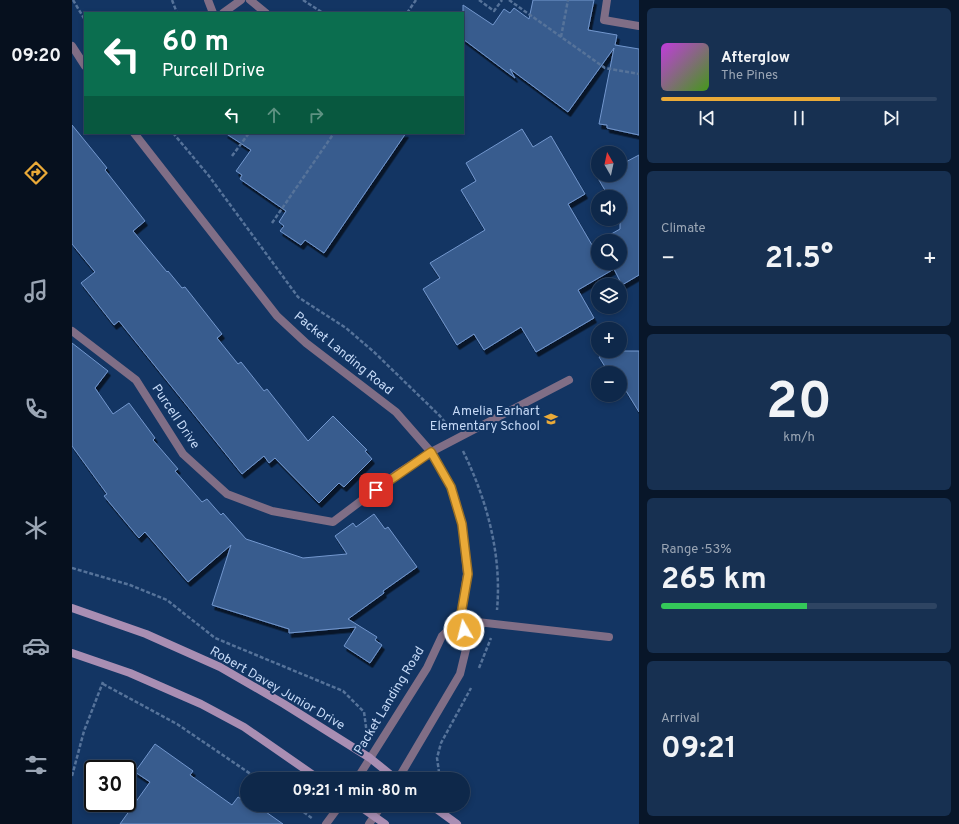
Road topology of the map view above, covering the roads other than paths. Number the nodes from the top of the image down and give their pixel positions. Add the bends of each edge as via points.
1 (208, 0) edge
2 (241, 0) edge
3 (250, 0) edge
4 (607, 0) edge
5 (213, 12) edge
6 (224, 12) edge
7 (265, 12) edge
8 (639, 26) edge
9 (72, 46) edge
10 (84, 64) edge
11 (135, 134) edge
12 (72, 332) edge
13 (568, 380) dead end
14 (431, 452) junction
15 (72, 608) edge
16 (460, 620) junction
17 (609, 637) dead end
18 (72, 652) edge
19 (370, 758) junction
20 (309, 772) edge
21 (361, 772) edge
22 (388, 772) edge
23 (401, 772) edge
24 (335, 812) edge
25 (369, 812) edge
26 (378, 812) edge
27 (441, 812) edge
28 (375, 816) junction
29 (326, 824) edge
30 (369, 824) edge
31 (385, 824) edge
32 (457, 824) edge

1 - 5 street
2 - 6 street
3 - 7 street
4 - 8 street via 604,20
9 - 10 street
11 - 14 street, Packet Landing Road via 277,316 306,343 396,412
12 - 14 street, Purcell Drive via 136,380 183,454 227,494 272,511 333,522
13 - 14 street, Purcell Drive
14 - 16 street, Packet Landing Road via 451,487 462,524 468,574
15 - 19 main road, Robert Davey Junior Drive via 146,634 220,667
16 - 17 street
16 - 19 street, Packet Landing Road via 442,636 427,668
16 - 23 street via 468,641 460,674
18 - 20 main road via 130,673 207,707 244,727
19 - 21 street, Packet Landing Road
19 - 22 main road, Robert Davey Junior Drive
24 - 29 street
25 - 28 main road
26 - 28 street
27 - 32 main road
28 - 30 street
28 - 31 main road

